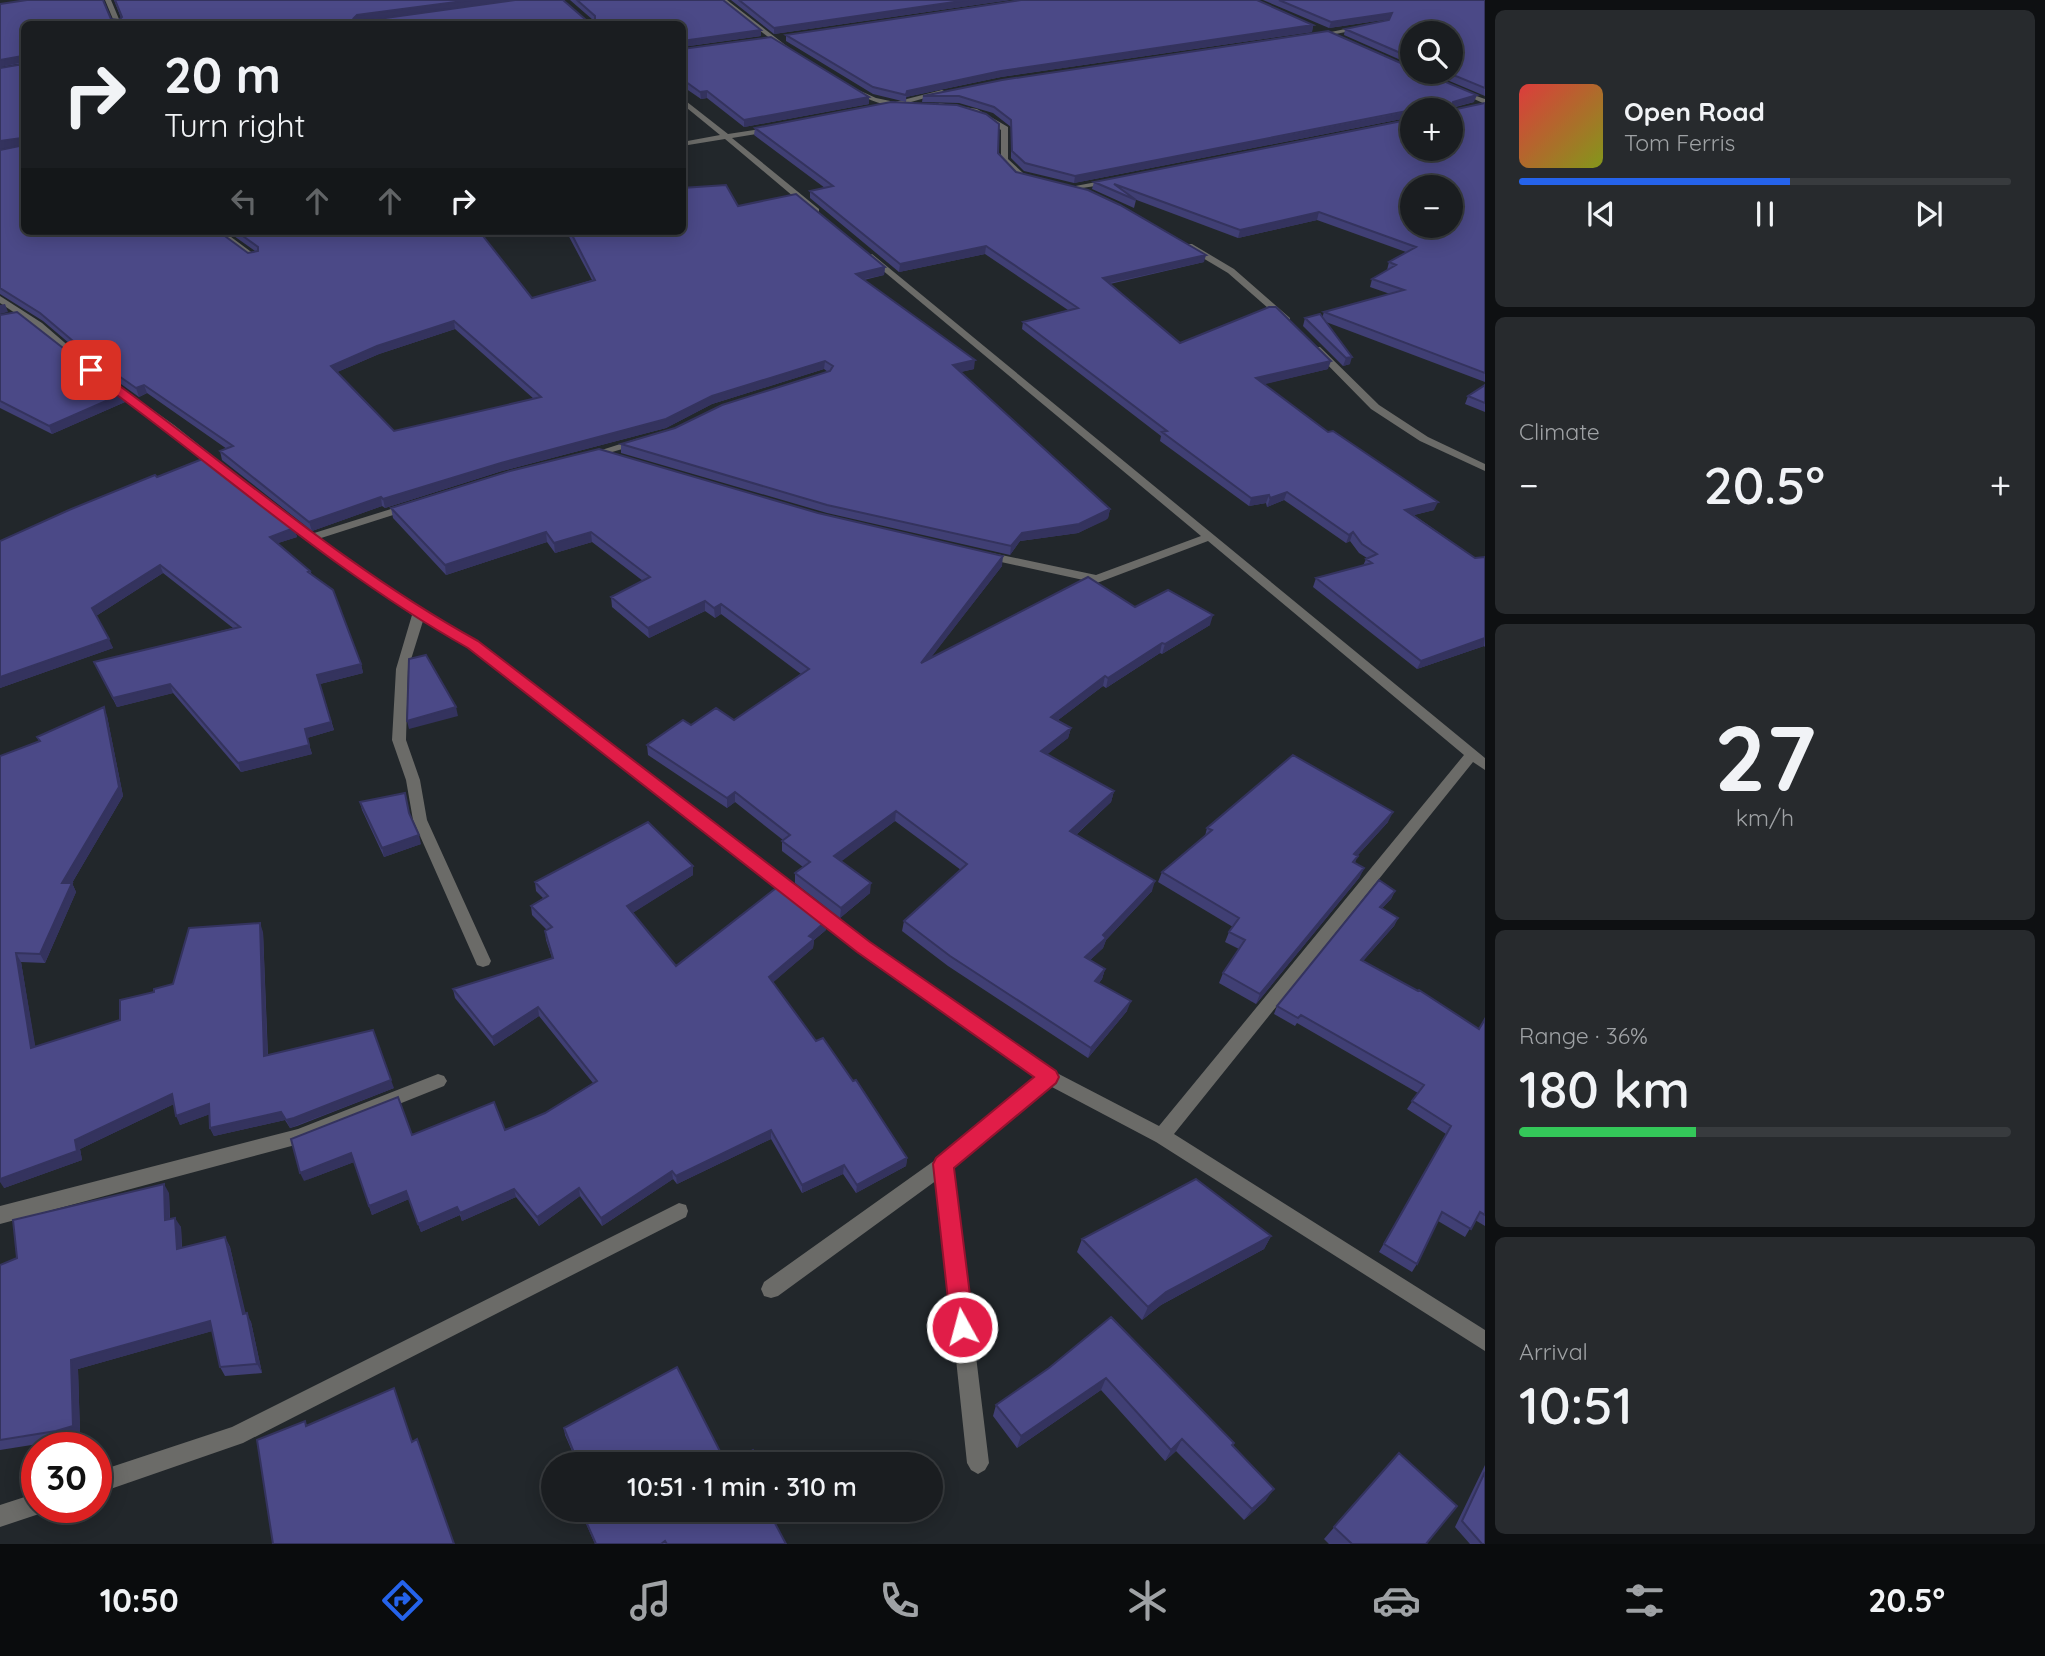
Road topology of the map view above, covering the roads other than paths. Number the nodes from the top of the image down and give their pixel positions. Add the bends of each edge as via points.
1 (108, 0) edge
2 (723, 0) edge
3 (117, 21) edge
4 (1376, 24) edge
5 (1319, 28) edge
6 (1331, 33) junction
7 (784, 37) edge
8 (1305, 37) edge
9 (1343, 38) edge
10 (772, 39) junction
11 (759, 41) edge
12 (796, 54) edge
13 (840, 82) edge
14 (1450, 87) edge
15 (950, 91) edge
16 (686, 103) edge
17 (1485, 104) edge
18 (889, 105) junction
19 (876, 108) edge
20 (1474, 108) edge
21 (782, 127) edge
22 (729, 137) junction
23 (686, 143) edge
24 (1124, 178) edge
25 (1041, 183) edge
26 (1055, 186) edge
27 (1069, 188) junction
28 (1091, 193) edge
29 (825, 218) edge
30 (223, 235) edge
31 (1179, 239) edge
32 (857, 245) edge
33 (254, 257) edge
34 (0, 299) edge
35 (1295, 327) edge
36 (1312, 343) edge
37 (647, 439) edge
38 (600, 453) junction
39 (574, 460) edge
40 (626, 461) edge
41 (1485, 468) edge
42 (428, 500) edge
43 (1208, 537) junction
44 (309, 538) junction
45 (979, 555) edge
46 (419, 614) junction
47 (1472, 754) junction
48 (1485, 765) edge
49 (483, 961) dead end
50 (1049, 1077) junction
51 (438, 1081) dead end
52 (1162, 1136) junction
53 (944, 1164) junction
54 (679, 1210) dead end
55 (0, 1215) edge
56 (771, 1289) dead end
57 (1485, 1341) edge
58 (978, 1463) dead end
59 (112, 1478) edge
60 (21, 1509) edge
61 (0, 1516) edge

1 - 3 street
2 - 10 street
4 - 6 street
5 - 6 street
6 - 8 street
6 - 9 street
7 - 10 street
10 - 11 street
10 - 12 street
13 - 18 street
14 - 17 street
15 - 18 street
16 - 22 street
17 - 20 street
18 - 19 street
18 - 25 street via 958,105 990,116 1005,130 1004,160 1020,175
21 - 22 street
22 - 23 street
22 - 29 street
24 - 27 street
26 - 27 street
27 - 28 street
30 - 33 street
31 - 35 street via 1231,271
32 - 43 street
34 - 44 street
36 - 41 street via 1375,407 1424,439
37 - 38 street
38 - 39 street
38 - 40 street
42 - 44 street
43 - 45 street via 1097,579
43 - 47 street
44 - 46 street
46 - 49 street via 402,669 399,740 420,820
46 - 50 street via 473,645 863,947
47 - 48 street
47 - 52 street
50 - 52 street
50 - 53 street
51 - 55 street via 299,1136
52 - 57 street
53 - 56 street
53 - 58 street
54 - 59 street via 236,1436
60 - 61 street

